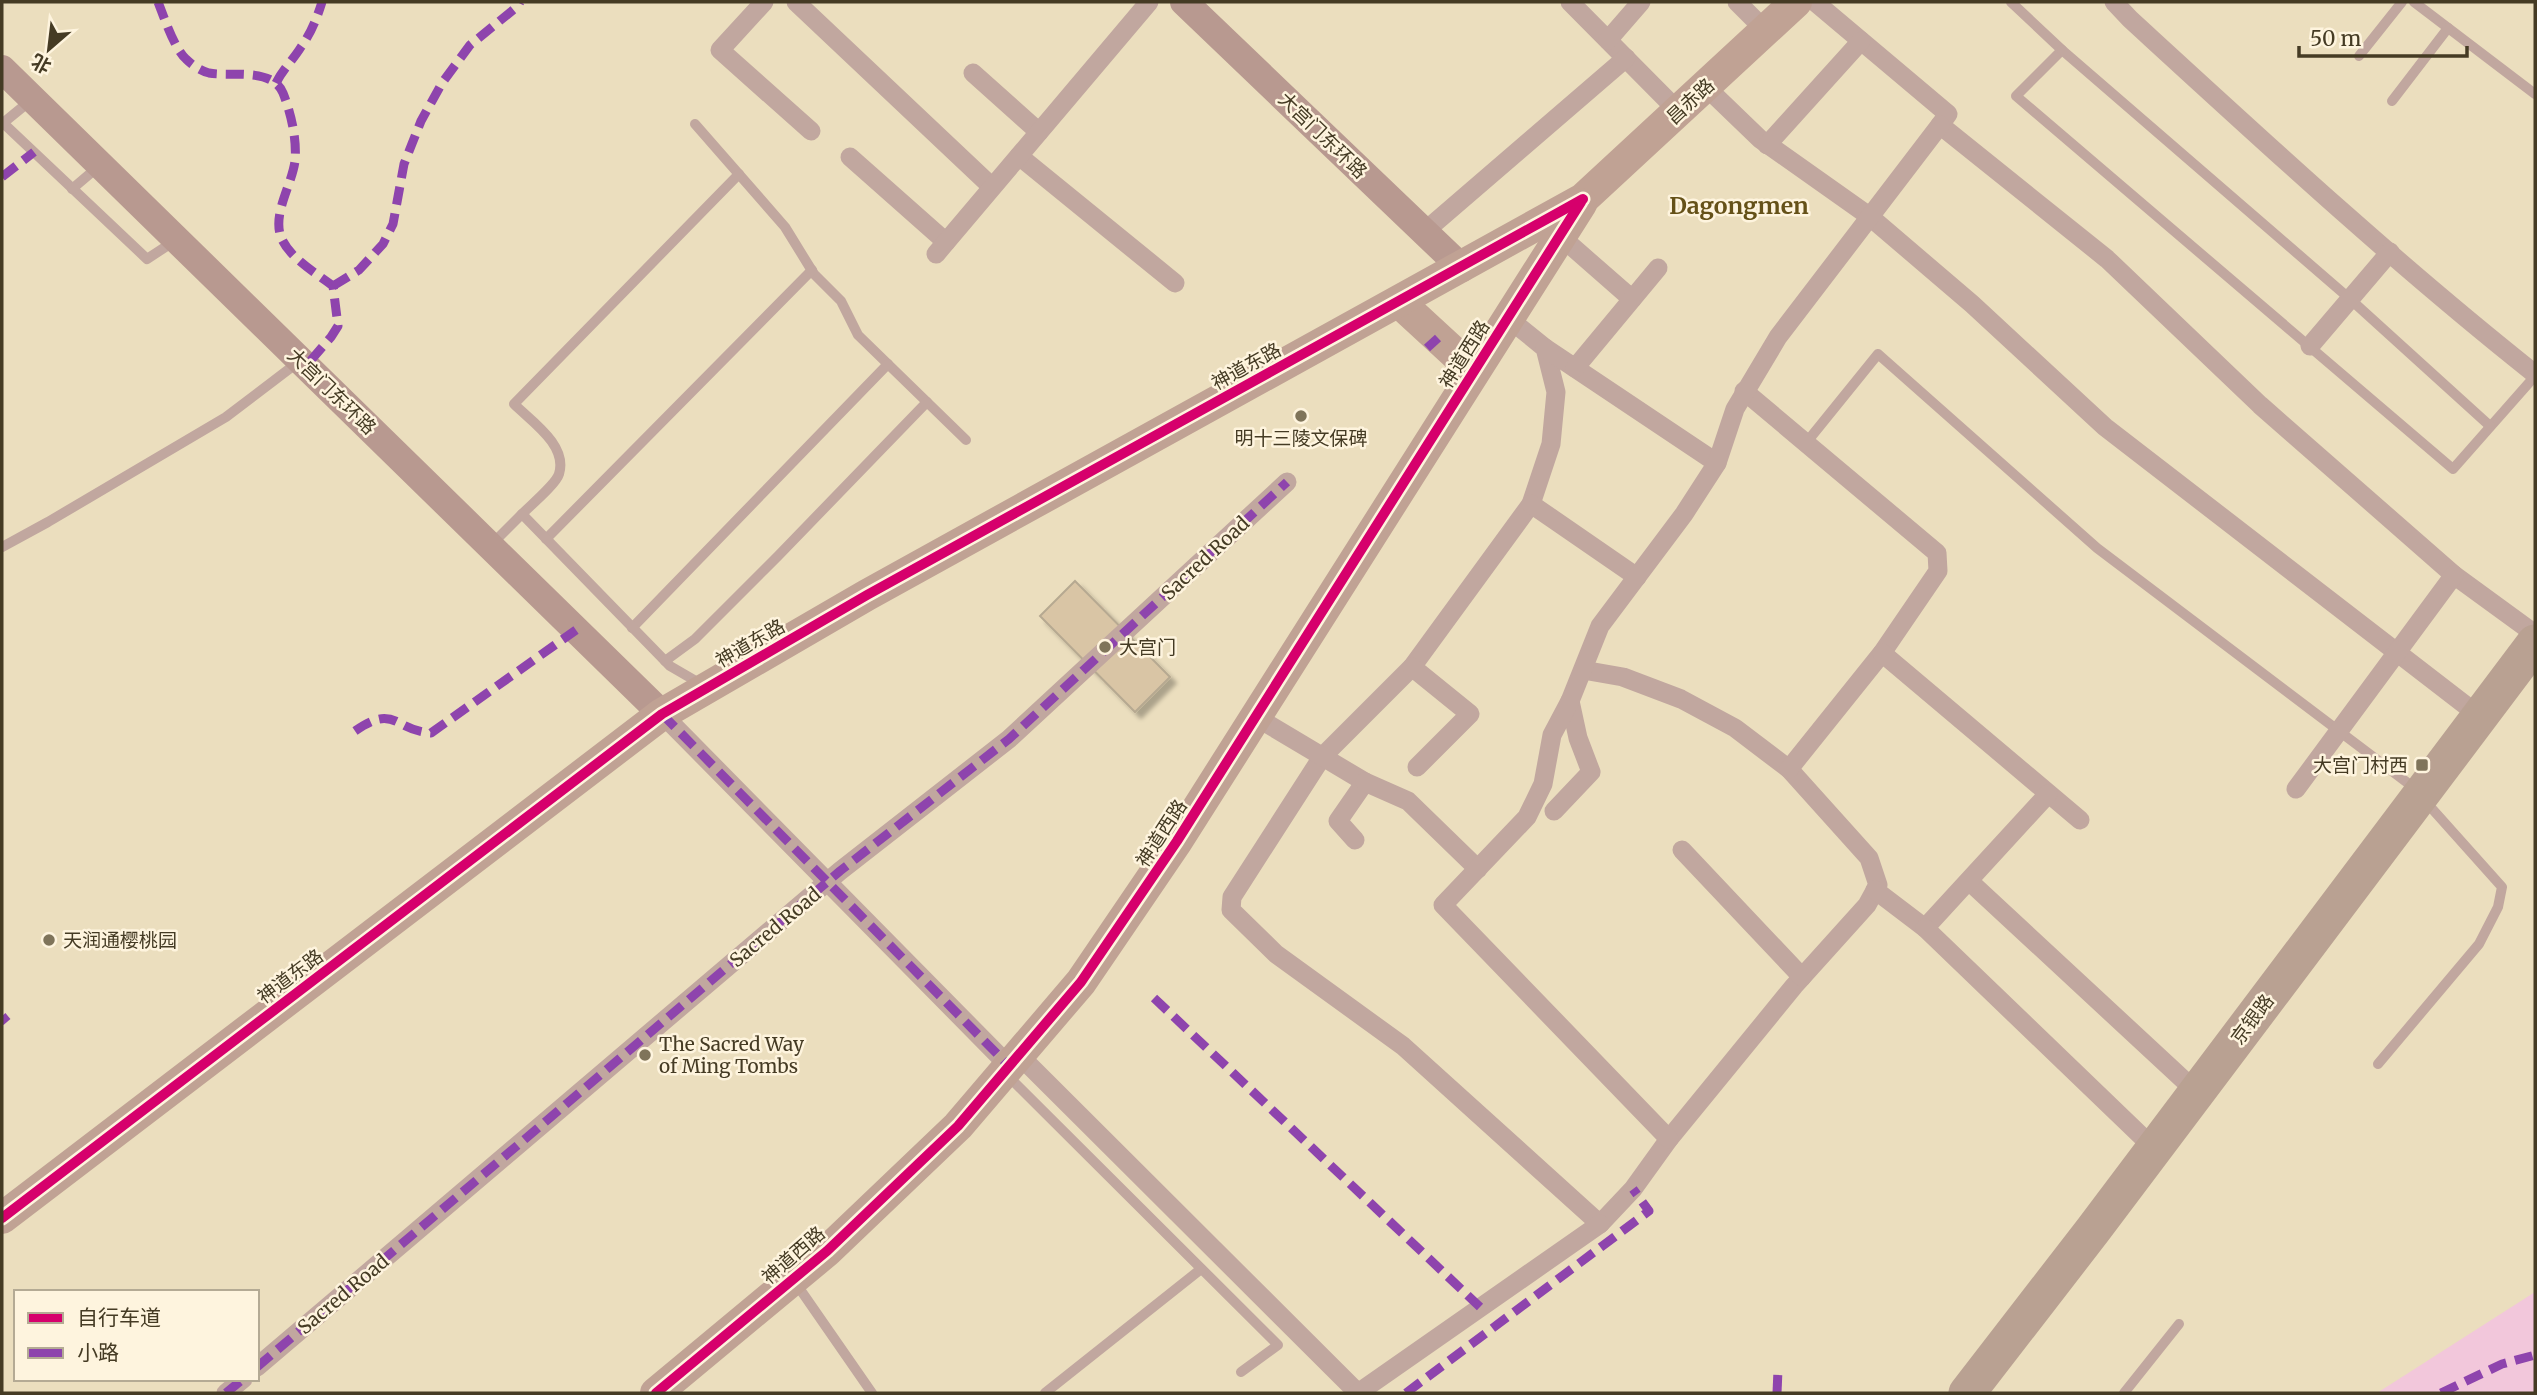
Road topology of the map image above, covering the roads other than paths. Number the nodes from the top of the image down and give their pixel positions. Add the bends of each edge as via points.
1 (764, 2) edge
2 (796, 2) edge
3 (1149, 2) edge
4 (1570, 2) edge
5 (1641, 2) edge
6 (1737, 2) edge
7 (1796, 2) edge
8 (1815, 2) edge
9 (2011, 2) edge
10 (2114, 2) edge
11 (2402, 2) edge
12 (2414, 2) edge
13 (1192, 4) edge
14 (2448, 28) junction
15 (1766, 32) junction
16 (1608, 40) junction
17 (1861, 41) junction
18 (2062, 50) junction
19 (2359, 56) dead end
20 (1626, 58) junction
21 (2, 69) edge
22 (974, 73) dead end
23 (1706, 87) junction
24 (2535, 94) edge
25 (33, 99) junction
26 (2392, 101) dead end
27 (1679, 111) junction
28 (2, 122) edge
29 (695, 124) dead end
30 (1940, 125) junction
31 (811, 131) dead end
32 (1039, 132) junction
33 (1767, 145) junction
34 (1019, 156) junction
35 (850, 157) dead end
36 (100, 165) junction
37 (739, 174) junction
38 (992, 187) junction
39 (72, 189) junction
40 (1583, 199) junction
41 (1869, 216) junction
42 (1424, 232) junction
43 (1560, 236) junction
44 (177, 240) junction
45 (2390, 252) junction
46 (1462, 268) junction
47 (1658, 268) dead end
48 (811, 270) junction
49 (1175, 283) dead end
50 (1632, 299) junction
51 (2350, 299) junction
52 (1399, 302) junction
53 (1508, 318) junction
54 (2311, 346) junction
55 (1545, 348) junction
56 (300, 360) junction
57 (888, 364) junction
58 (1575, 368) junction
59 (1474, 371) junction
60 (2535, 375) edge
61 (1744, 391) junction
62 (927, 402) junction
63 (2490, 426) junction
64 (966, 440) dead end
65 (1805, 443) junction
66 (1717, 463) junction
67 (1287, 482) dead end
68 (1531, 504) junction
69 (522, 514) junction
70 (547, 539) junction
71 (490, 546) junction
72 (2, 547) edge
73 (2455, 575) junction
74 (1637, 577) junction
75 (632, 628) junction
76 (2535, 634) edge
77 (2535, 643) edge
78 (1882, 653) junction
79 (2396, 654) junction
80 (665, 661) junction
81 (2535, 664) edge
82 (1412, 667) junction
83 (1583, 670) junction
84 (708, 687) junction
85 (1570, 701) junction
86 (662, 714) junction
87 (1256, 717) junction
88 (2485, 720) junction
89 (2339, 730) junction
90 (1322, 757) junction
91 (1417, 767) dead end
92 (1788, 769) junction
93 (1365, 782) junction
94 (2296, 789) dead end
95 (2049, 794) junction
96 (2424, 799) junction
97 (1554, 811) dead end
98 (2080, 820) dead end
99 (1355, 840) dead end
100 (1682, 850) dead end
101 (1478, 869) junction
102 (1969, 881) junction
103 (827, 883) junction
104 (1875, 890) junction
105 (1925, 929) junction
106 (1802, 978) junction
107 (2378, 1063) dead end
108 (1011, 1064) junction
109 (2200, 1096) junction
110 (1669, 1139) junction
111 (2158, 1152) junction
112 (2, 1218) edge
113 (1600, 1224) junction
114 (1201, 1269) junction
115 (793, 1279) junction
116 (2179, 1324) dead end
117 (259, 1365) edge
118 (1241, 1372) dead end
119 (241, 1381) edge
120 (226, 1393) edge
121 (656, 1393) edge
122 (872, 1393) edge
123 (1045, 1393) edge
124 (1358, 1393) edge
125 (1967, 1393) edge
126 (1979, 1393) edge
127 (2124, 1393) edge

1 - 31 street via 720,50
2 - 38 street
3 - 32 street
4 - 16 street
5 - 16 street
6 - 15 street
7 - 15 main road, 昌赤路
8 - 17 street
9 - 18 lane
10 - 45 street
11 - 19 lane
12 - 14 lane
13 - 42 street, 大宫门东环路
14 - 24 lane
14 - 26 lane
15 - 23 main road, 昌赤路
16 - 20 street
17 - 30 street via 1948,114
17 - 33 street
18 - 51 lane
18 - 54 lane via 2017,96
20 - 27 street
20 - 42 street
21 - 25 street, 大宫门东环路
22 - 32 street
23 - 27 main road, 昌赤路
23 - 33 street
25 - 28 lane
25 - 36 street, 大宫门东环路
27 - 40 main road, 昌赤路
28 - 39 lane
29 - 37 lane
30 - 41 street
30 - 73 street via 2107,259 2260,405
32 - 34 street
33 - 41 street
34 - 38 street
34 - 49 street
35 - 38 street via 941,248
36 - 39 lane
36 - 44 street, 大宫门东环路
37 - 48 lane via 785,227
37 - 69 lane via 514,404 551,440 560,457 559,475
39 - 44 lane via 147,259
40 - 43 main road, 神道西路
40 - 46 main road, 神道东路
41 - 61 street
41 - 79 street via 2105,427
42 - 46 street, 大宫门东环路
43 - 50 street
43 - 53 main road, 神道西路
44 - 56 street, 大宫门东环路
45 - 51 street
45 - 60 street
46 - 52 main road, 神道东路
47 - 50 street
48 - 57 lane via 841,302 858,335
48 - 70 lane
50 - 58 street
51 - 54 street
51 - 63 lane
52 - 59 main road via 1433,343
52 - 84 main road, 神道东路
53 - 55 street
53 - 59 main road, 神道西路
54 - 63 lane via 2453,469
55 - 58 street
55 - 68 street via 1556,392 1551,444
56 - 71 street, 大宫门东环路
56 - 72 lane via 226,417
57 - 62 lane
57 - 75 lane
58 - 66 street
59 - 87 main road, 神道西路
60 - 63 lane
61 - 65 street
61 - 66 street
62 - 64 lane
62 - 80 lane via 695,639
65 - 78 street via 1937,553 1938,571
65 - 89 lane via 1878,354 2097,548
66 - 74 street
67 - 103 street, Sacred Road via 1009,739
68 - 74 street
68 - 82 street
69 - 70 lane
69 - 71 lane
70 - 75 lane
71 - 86 street, 大宫门东环路
73 - 76 street
73 - 79 street
74 - 83 street via 1600,626
75 - 80 lane
77 - 88 highway, 京银路
78 - 92 street
78 - 95 street
79 - 88 street
79 - 89 street
80 - 84 lane
81 - 88 highway, 京银路
82 - 90 street
82 - 91 street via 1470,714
83 - 85 street
83 - 92 street via 1623,677 1681,699 1735,728
84 - 86 main road, 神道东路
85 - 97 street via 1591,772
85 - 101 street via 1552,735 1543,784 1527,817
86 - 103 street
86 - 112 main road, 神道东路
87 - 90 street
87 - 108 main road, 神道西路 via 1088,971
88 - 96 highway, 京银路
89 - 94 street
89 - 96 lane
90 - 93 street
90 - 113 street via 1232,897 1231,911 1276,954 1403,1046
92 - 104 street via 1869,858 1878,886
93 - 99 street via 1338,821
93 - 101 street via 1408,801
95 - 98 street
95 - 102 street
96 - 107 lane via 2502,887 2498,907 2479,944
96 - 109 highway, 京银路
100 - 106 street
101 - 110 street via 1443,905
102 - 105 street
102 - 109 street
103 - 108 street
103 - 117 street, Sacred Road
104 - 105 street
104 - 106 street
105 - 111 street
106 - 110 street
108 - 114 lane
108 - 115 main road, 神道西路 via 958,1126
108 - 124 street
109 - 111 highway, 京银路
110 - 113 street via 1633,1189
111 - 125 highway, 京银路
111 - 126 highway, 京银路
113 - 124 street
114 - 118 lane via 1278,1345
114 - 123 lane
115 - 121 main road, 神道西路
115 - 122 lane
116 - 127 lane
119 - 120 street

